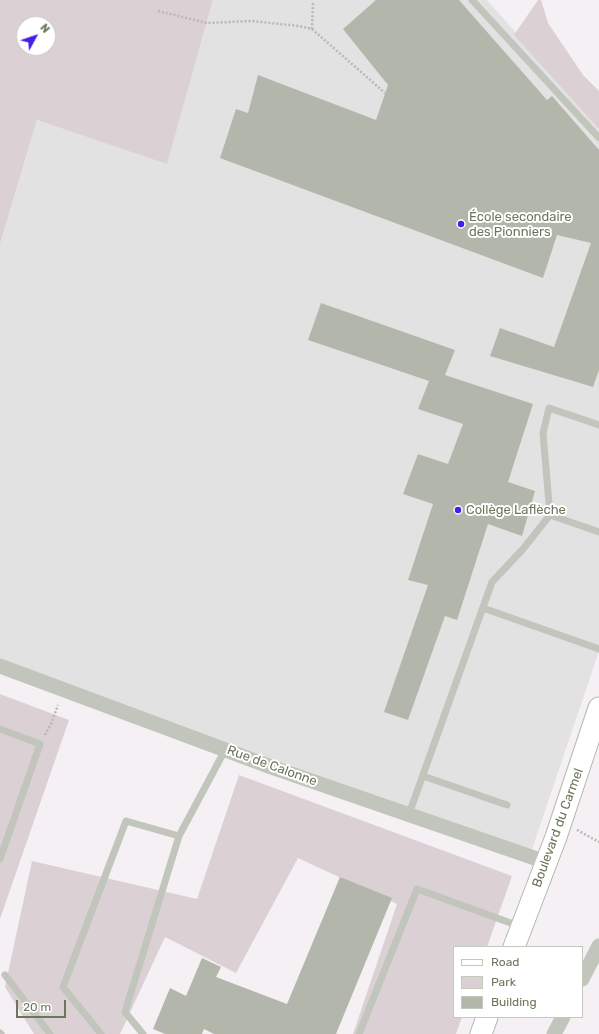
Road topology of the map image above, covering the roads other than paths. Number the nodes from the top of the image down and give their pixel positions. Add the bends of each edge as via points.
1 (472, 0) edge
2 (599, 138) edge
3 (599, 425) edge
4 (550, 515) junction
5 (599, 532) edge
6 (483, 608) junction
7 (599, 649) edge
8 (0, 666) edge
9 (599, 708) edge
10 (0, 729) edge
11 (225, 750) junction
12 (423, 776) junction
13 (507, 805) dead end
14 (409, 814) junction
15 (179, 836) junction
16 (0, 859) edge
17 (546, 862) junction
18 (521, 927) junction
19 (514, 946) edge
20 (599, 946) edge
21 (5, 975) dead end
22 (583, 977) edge
23 (487, 1018) edge
24 (562, 1018) edge
25 (50, 1034) edge
26 (101, 1034) edge
27 (143, 1034) edge
28 (359, 1034) edge
29 (481, 1034) edge
30 (554, 1034) edge

1 - 2 lane
3 - 4 lane via 549,408 543,433
4 - 5 lane
4 - 6 lane via 492,582
6 - 7 lane
6 - 12 lane
8 - 11 street, Rue de Calonne
9 - 17 street, Boulevard du Carmel
10 - 16 lane via 40,744
11 - 14 street, Rue de Calonne
11 - 15 lane
12 - 13 lane
12 - 14 lane
14 - 17 street, Rue de Calonne
15 - 26 lane via 126,820 63,987
15 - 27 lane via 126,1012
17 - 18 street, Boulevard du Carmel
18 - 19 street, Boulevard du Carmel
18 - 28 lane via 417,889
20 - 22 street
21 - 25 lane
23 - 29 street
24 - 30 street

